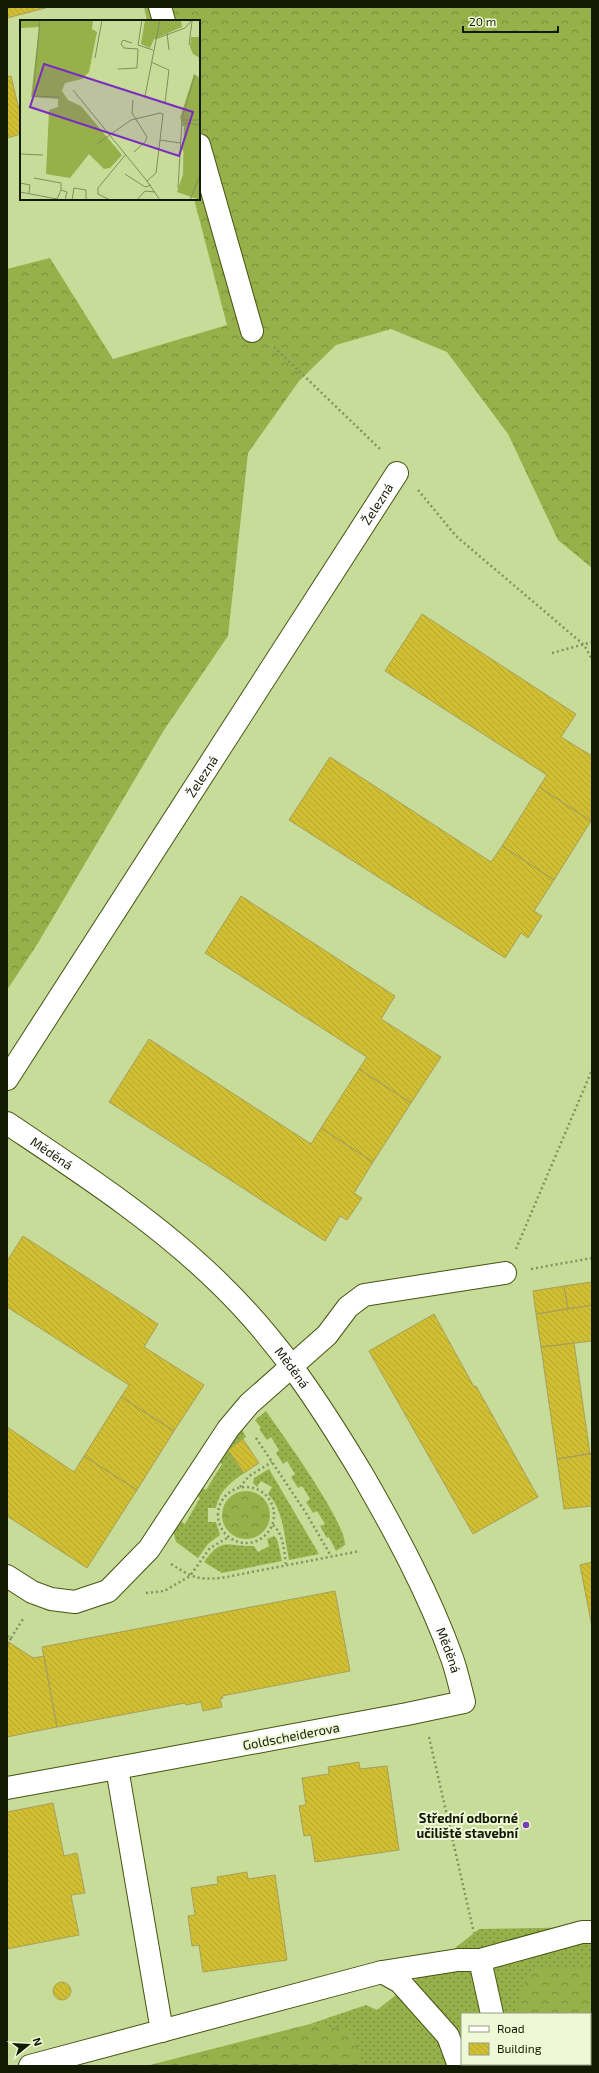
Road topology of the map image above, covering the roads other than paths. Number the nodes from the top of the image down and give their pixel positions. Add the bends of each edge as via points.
1 (160, 7) edge
2 (164, 20) edge
3 (200, 149) edge
4 (252, 331) road end
5 (405, 479) road end
6 (7, 1079) edge
7 (7, 1123) edge
8 (505, 1273) road end
9 (293, 1365) junction
10 (7, 1576) edge
11 (464, 1702) joint
12 (117, 1768) junction
13 (7, 1788) edge
14 (592, 1932) edge
15 (480, 1960) junction
16 (382, 1972) junction
17 (492, 2013) edge
18 (162, 2031) junction
19 (30, 2066) edge
20 (459, 2066) edge

1 - 2 street
3 - 4 street
5 - 6 street, Železná
7 - 9 street, Měděná via 84,1174 161,1233 223,1287
8 - 9 street via 364,1295 348,1307 327,1335
9 - 10 street via 248,1404 228,1429 149,1549 108,1592 75,1602 51,1599 32,1592
9 - 11 street, Měděná via 335,1428 407,1556 431,1605 453,1660
11 - 12 street, Goldscheiderova
12 - 13 street, Goldscheiderova
12 - 18 street
14 - 15 street via 582,1932
15 - 16 street via 458,1960
15 - 17 street
16 - 18 street
16 - 20 street via 400,1982 448,2036
18 - 19 street

